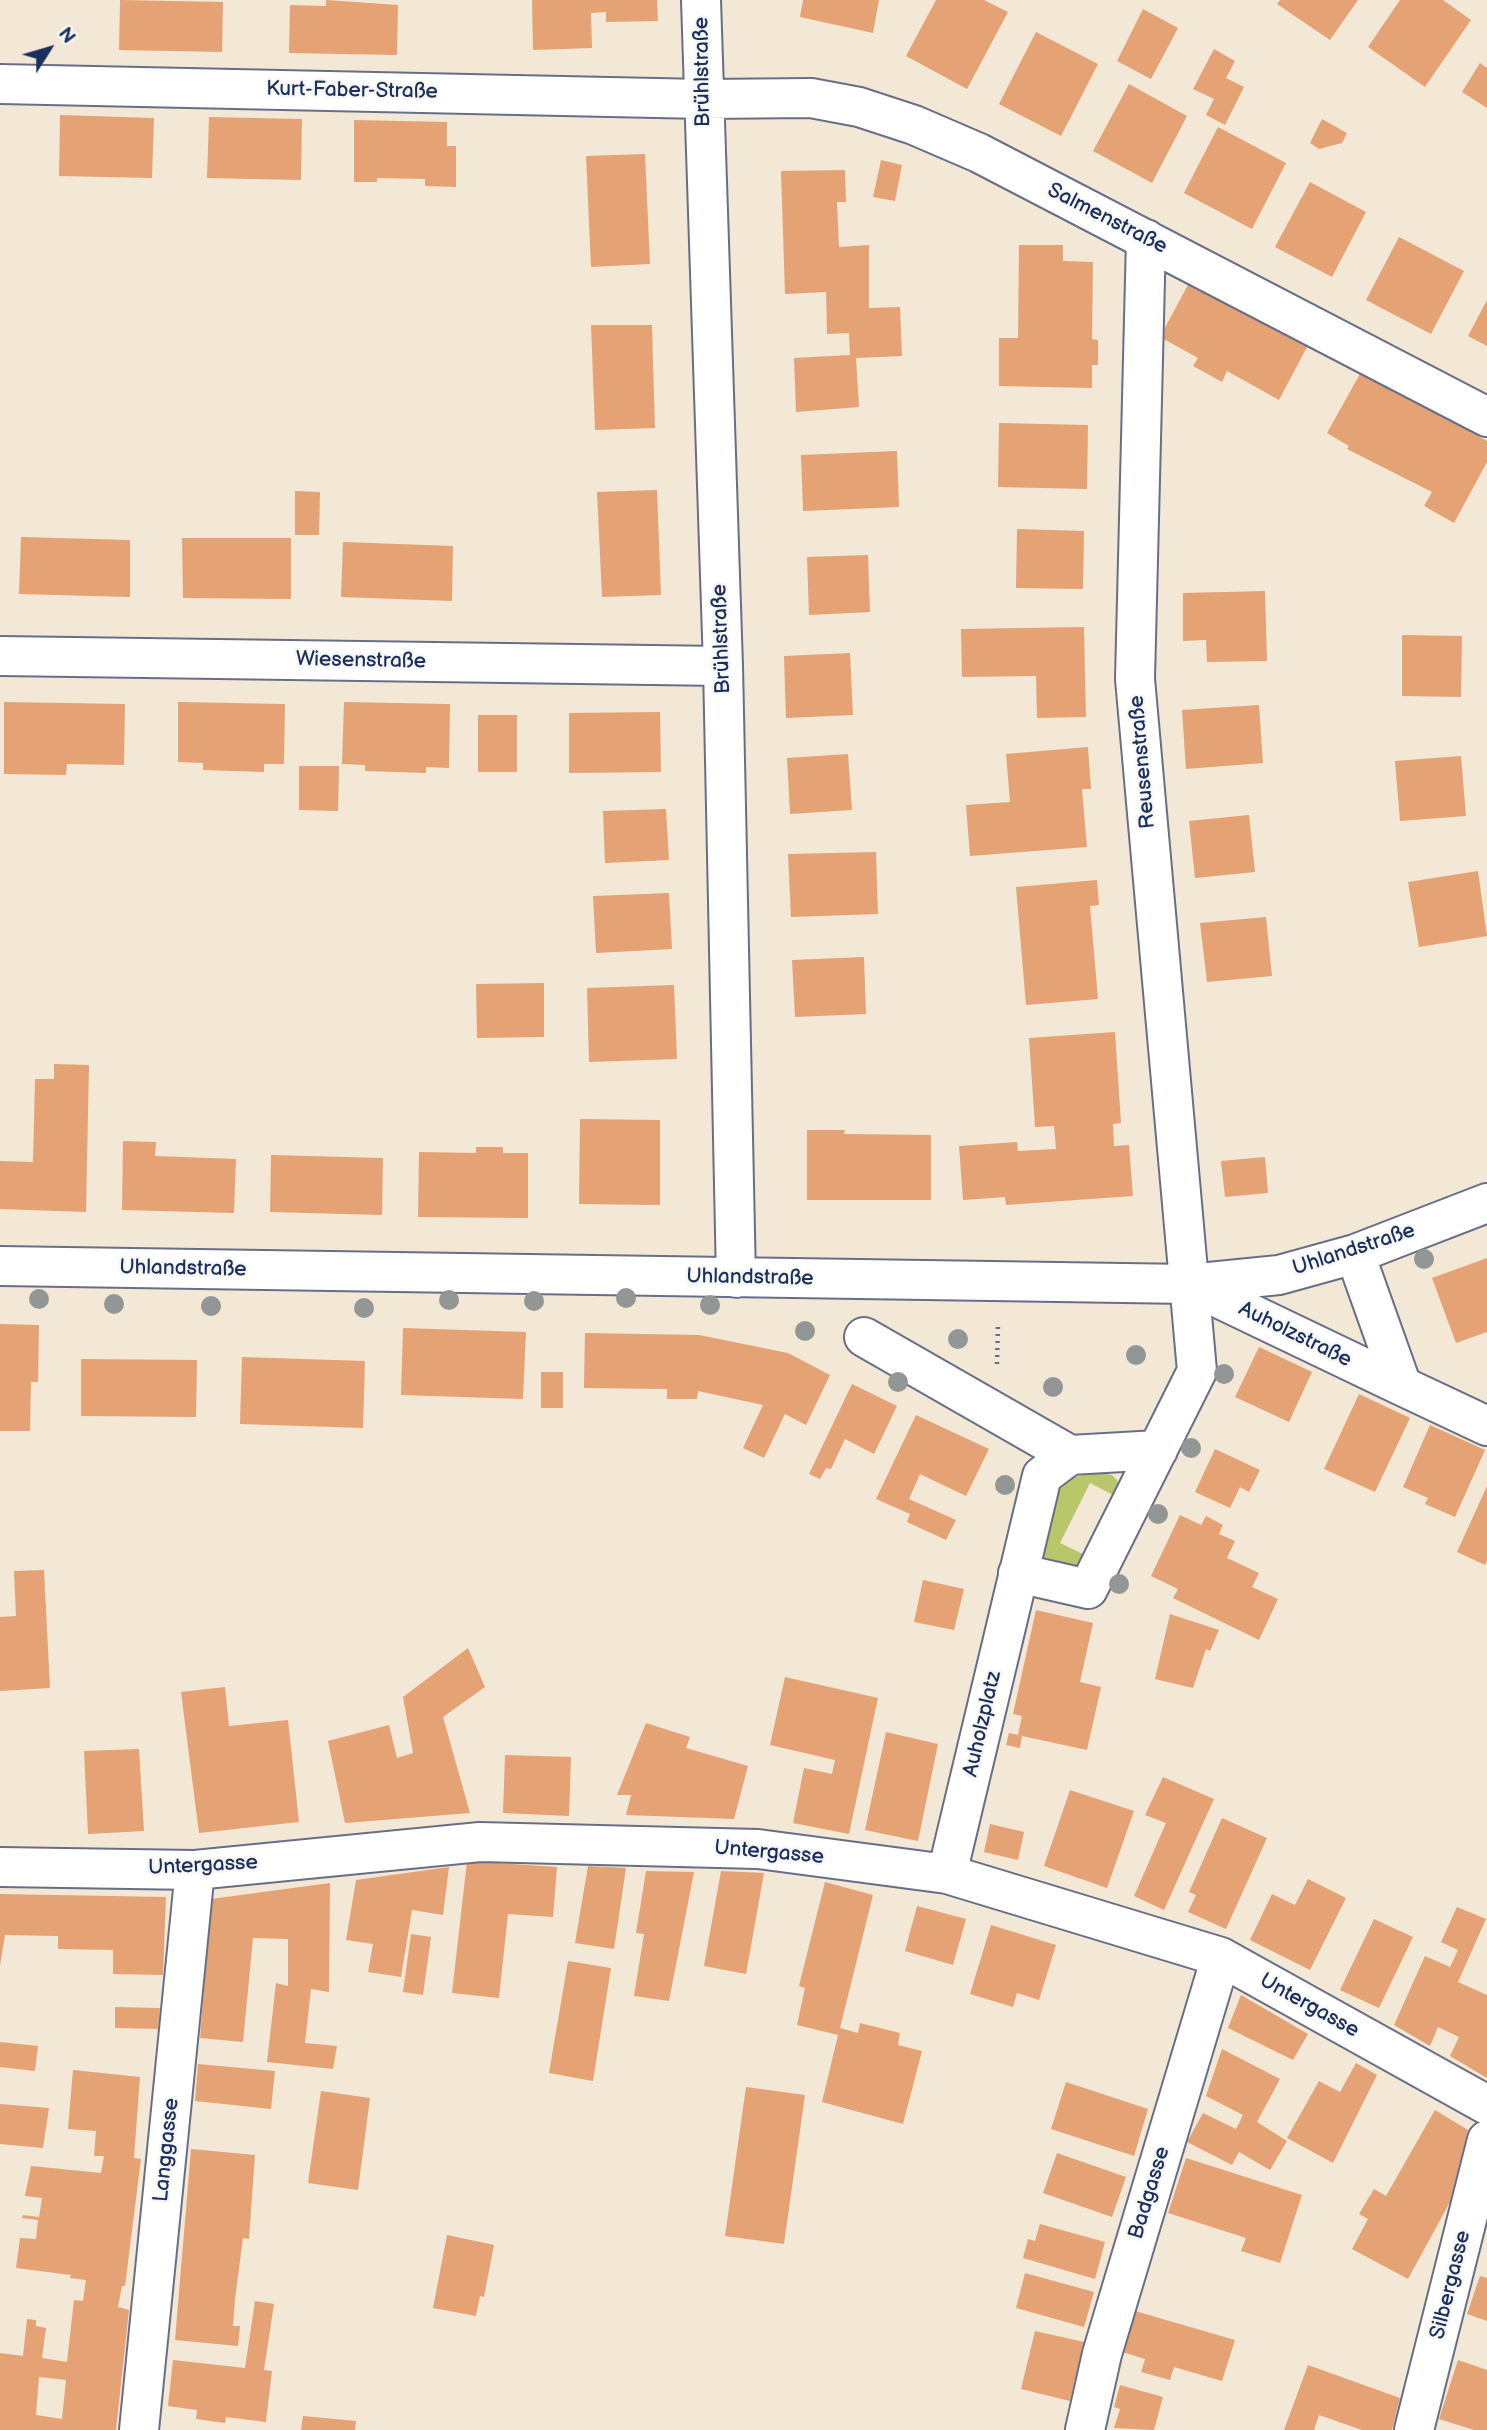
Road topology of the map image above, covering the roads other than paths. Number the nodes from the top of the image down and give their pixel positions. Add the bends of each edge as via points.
1 (701, 0) edge
2 (0, 84) edge
3 (703, 99) junction
4 (1146, 239) junction
5 (1487, 417) edge
6 (0, 656) edge
7 (723, 666) junction
8 (1487, 1203) edge
9 (1355, 1254) junction
10 (0, 1266) edge
11 (736, 1278) junction
12 (1189, 1284) junction
13 (864, 1337) dead end
14 (1389, 1380) junction
15 (1487, 1426) edge
16 (1158, 1450) junction
17 (1070, 1455) junction
18 (1018, 1573) junction
19 (0, 1867) edge
20 (195, 1870) junction
21 (947, 1874) junction
22 (1220, 1957) junction
23 (1487, 2105) edge
24 (1487, 2140) edge
25 (139, 2430) edge
26 (1085, 2430) edge
27 (1415, 2430) edge

1 - 3 street, Brühlstraße
2 - 3 street, Kurt-Faber-Straße
3 - 4 street, Salmenstraße via 811,98 870,111 979,153
3 - 7 street, Brühlstraße
4 - 5 street, Salmenstraße
4 - 12 street, Reusenstraße via 1135,678
6 - 7 street, Wiesenstraße
7 - 11 street, Brühlstraße
8 - 9 street, Uhlandstraße
9 - 12 street, Uhlandstraße via 1279,1275
9 - 14 street, Auholzstraße
10 - 11 street, Uhlandstraße
11 - 12 street, Uhlandstraße
12 - 14 street, Auholzstraße
12 - 16 street via 1197,1371
13 - 17 street
14 - 15 street, Auholzstraße
16 - 17 street
16 - 18 street via 1088,1589
17 - 18 street, Auholzplatz via 1042,1476
18 - 21 street, Auholzplatz
19 - 20 street, Untergasse
20 - 21 street, Untergasse via 480,1842 758,1849
20 - 25 street, Langgasse
21 - 22 street, Untergasse
22 - 23 street, Untergasse
22 - 26 street, Badgasse via 1102,2354
24 - 27 street, Silbergasse

